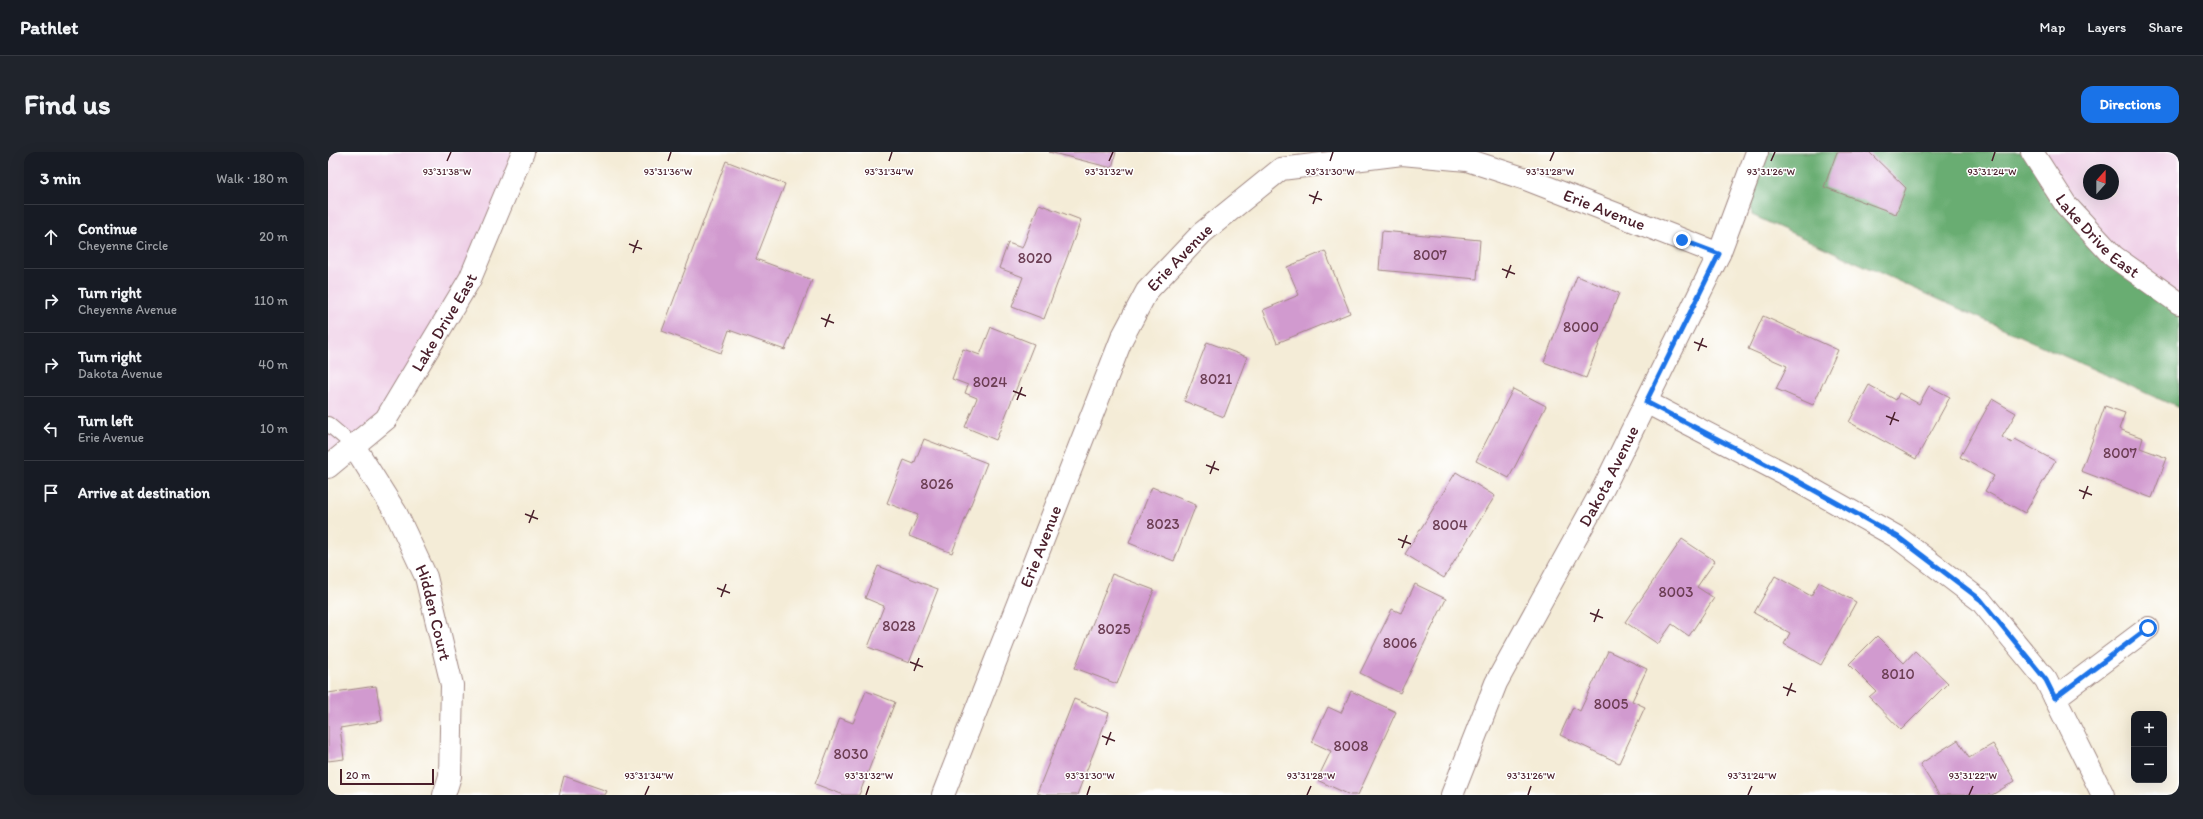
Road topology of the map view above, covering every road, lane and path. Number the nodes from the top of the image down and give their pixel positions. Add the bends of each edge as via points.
1 (523, 152) edge
2 (1757, 152) edge
3 (2032, 152) edge
4 (1719, 254) junction
5 (2179, 304) edge
6 (1646, 402) junction
7 (328, 424) edge
8 (354, 446) junction
9 (328, 467) edge
10 (2148, 628) dead end
11 (2055, 698) junction
12 (444, 795) edge
13 (943, 795) edge
14 (1452, 795) edge
15 (2103, 795) edge

1 - 8 street, Lake Drive East via 470,280 386,419
2 - 4 street, Dakota Avenue
3 - 5 street, Lake Drive East via 2066,205 2113,256
4 - 6 street, Dakota Avenue
4 - 13 street, Erie Avenue via 1526,179 1467,160 1402,154 1281,169 1202,233 1147,291 1122,338
6 - 11 street via 1785,474 1898,537 1981,600 2046,680
6 - 14 street, Dakota Avenue via 1604,487 1496,683
7 - 8 lane
8 - 9 street, Lake Drive East
8 - 12 street, Hidden Court via 396,512 426,577 452,685 450,776
10 - 11 street
11 - 15 street

